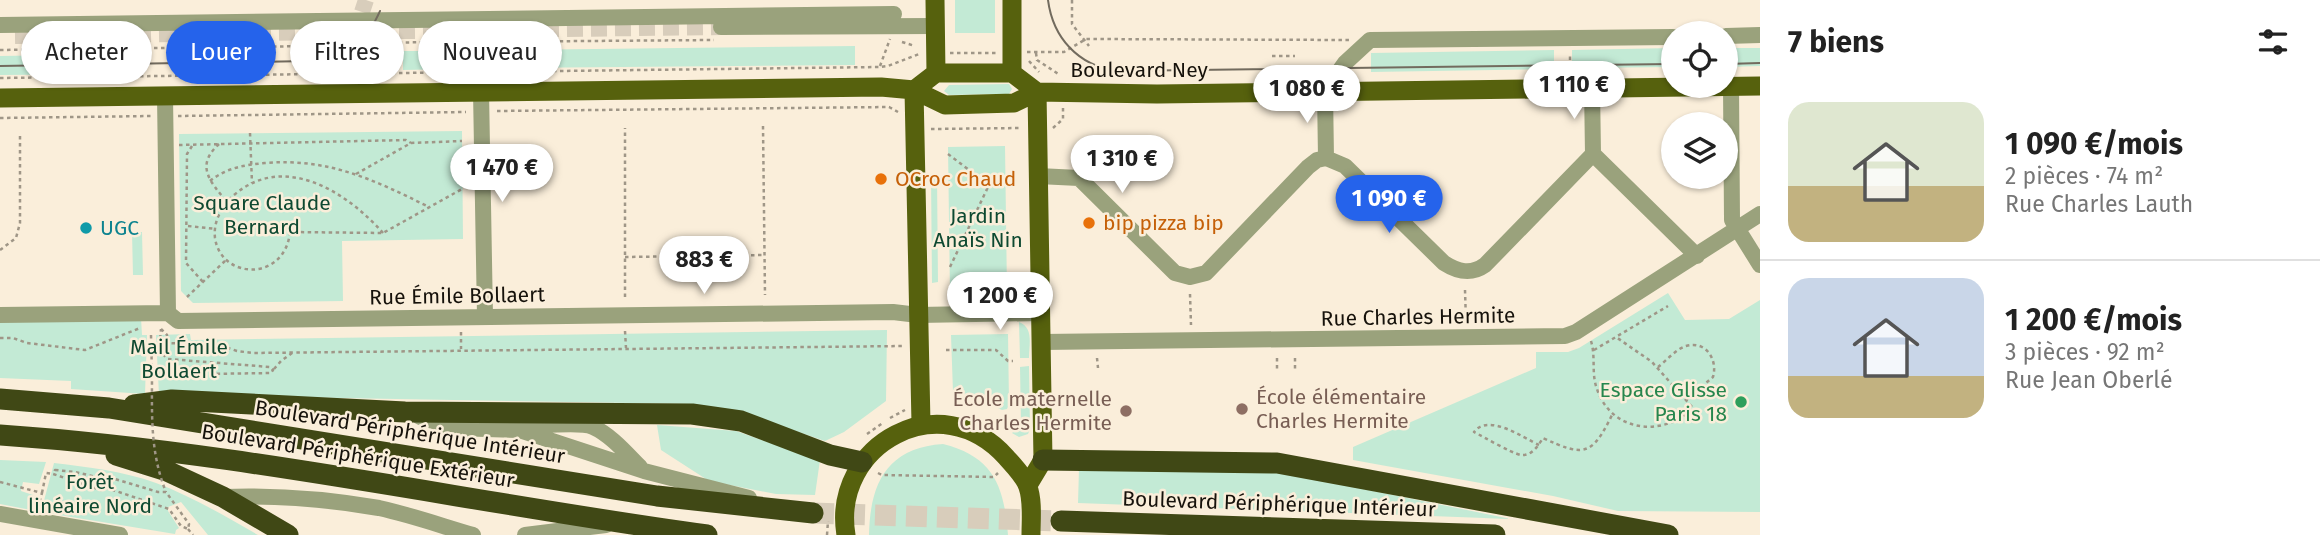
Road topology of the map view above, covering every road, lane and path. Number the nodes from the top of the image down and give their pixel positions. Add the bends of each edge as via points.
1 (935, 0) edge
2 (1012, 0) edge
3 (1072, 0) edge
4 (893, 19) edge
5 (390, 20) joint
6 (0, 25) edge
7 (935, 26) junction
8 (723, 33) joint
9 (1760, 35) edge
10 (1738, 36) edge
11 (1661, 37) edge
12 (1570, 39) junction
13 (1083, 40) junction
14 (1370, 40) junction
15 (404, 42) edge
16 (290, 45) edge
17 (915, 46) dead end
18 (1089, 46) dead end
19 (0, 50) edge
20 (1005, 52) dead end
21 (925, 53) dead end
22 (947, 53) dead end
23 (1036, 53) junction
24 (1272, 56) dead end
25 (1295, 56) dead end
26 (888, 66) junction
27 (880, 67) junction
28 (404, 72) edge
29 (1570, 72) dead end
30 (290, 73) edge
31 (880, 73) dead end
32 (888, 73) dead end
33 (936, 73) junction
34 (1012, 73) junction
35 (1063, 77) dead end
36 (0, 78) edge
37 (1038, 83) junction
38 (369, 84) edge
39 (1738, 86) edge
40 (1760, 86) edge
41 (1592, 87) junction
42 (1661, 87) edge
43 (914, 90) junction
44 (481, 91) junction
45 (1325, 92) junction
46 (366, 93) junction
47 (165, 96) junction
48 (0, 98) edge
49 (1731, 98) edge
50 (889, 107) dead end
51 (1063, 107) dead end
52 (493, 111) dead end
53 (471, 112) dead end
54 (160, 116) dead end
55 (170, 116) dead end
56 (0, 118) edge
57 (763, 126) dead end
58 (625, 128) dead end
59 (1026, 128) dead end
60 (1054, 128) dead end
61 (930, 129) dead end
62 (250, 133) dead end
63 (20, 136) dead end
64 (462, 141) dead end
65 (251, 142) junction
66 (411, 143) junction
67 (219, 144) junction
68 (179, 145) dead end
69 (193, 145) junction
70 (948, 154) dead end
71 (1593, 154) junction
72 (1326, 158) junction
73 (251, 164) junction
74 (356, 174) junction
75 (1038, 176) junction
76 (210, 181) junction
77 (252, 183) junction
78 (462, 189) dead end
79 (227, 202) junction
80 (429, 207) junction
81 (1760, 214) edge
82 (187, 226) junction
83 (216, 229) junction
84 (1736, 229) junction
85 (383, 233) junction
86 (0, 250) edge
87 (765, 255) junction
88 (1697, 256) junction
89 (625, 257) junction
90 (226, 260) junction
91 (1760, 264) edge
92 (950, 267) dead end
93 (203, 282) junction
94 (1465, 290) dead end
95 (1190, 294) dead end
96 (765, 295) dead end
97 (187, 297) dead end
98 (625, 297) dead end
99 (1668, 306) dead end
100 (168, 313) junction
101 (1041, 313) junction
102 (0, 315) edge
103 (918, 315) junction
104 (485, 317) junction
105 (1466, 323) dead end
106 (1191, 327) dead end
107 (142, 328) dead end
108 (151, 329) dead end
109 (161, 329) junction
110 (625, 330) dead end
111 (461, 332) dead end
112 (151, 335) dead end
113 (1616, 337) junction
114 (0, 338) edge
115 (1591, 341) dead end
116 (1042, 342) junction
117 (906, 346) dead end
118 (626, 348) junction
119 (461, 349) junction
120 (946, 350) dead end
121 (1594, 350) junction
122 (292, 353) junction
123 (1097, 358) dead end
124 (1276, 358) dead end
125 (1295, 358) dead end
126 (1013, 362) dead end
127 (1098, 368) dead end
128 (1657, 368) junction
129 (274, 370) junction
130 (1277, 370) dead end
131 (1295, 370) dead end
132 (152, 374) junction
133 (0, 399) edge
134 (1686, 400) junction
135 (109, 408) junction
136 (1612, 415) junction
137 (524, 422) junction
138 (921, 424) junction
139 (0, 435) edge
140 (66, 439) junction
141 (1539, 445) junction
142 (1043, 460) junction
143 (862, 462) junction
144 (1010, 462) junction
145 (644, 471) junction
146 (53, 474) junction
147 (994, 477) dead end
148 (0, 482) edge
149 (1028, 485) junction
150 (166, 492) junction
151 (42, 493) junction
152 (223, 496) junction
153 (813, 513) joint
154 (0, 514) edge
155 (1061, 522) tunnel mouth
156 (620, 523) junction
157 (34, 528) edge
158 (188, 529) junction
159 (844, 532) edge
160 (120, 535) edge
161 (193, 535) edge
162 (288, 535) edge
163 (473, 535) edge
164 (525, 535) edge
165 (707, 535) edge
166 (1031, 535) edge
167 (1495, 535) edge
168 (1667, 535) edge

1 - 7 main road
2 - 34 main road
3 - 13 path via 1072,24
4 - 5 street
4 - 7 street
4 - 8 street
4 - 17 path
4 - 27 path
5 - 6 street via 355,16
7 - 33 main road
8 - 15 path
9 - 10 street
11 - 12 street
12 - 14 street
12 - 29 path
13 - 14 path, Boulevard Ney
13 - 18 path
13 - 23 path, Boulevard Ney via 1064,52
14 - 45 street via 1345,63
16 - 19 path
20 - 22 path
21 - 26 path
23 - 35 path, Boulevard Ney via 1037,60
23 - 37 path via 1024,52
24 - 25 path
26 - 27 path
26 - 32 path
27 - 28 path
27 - 31 path
30 - 36 path
33 - 34 main road
33 - 43 main road
34 - 37 main road
37 - 43 main road, Boulevard Ney via 1014,103 945,105
37 - 45 main road, Boulevard Ney
37 - 75 main road
38 - 46 path
39 - 40 main road, Boulevard Ney
41 - 42 main road, Boulevard Ney
41 - 45 main road, Boulevard Ney
41 - 71 street
43 - 44 main road
43 - 103 main road
44 - 46 main road
44 - 104 street
45 - 72 street
46 - 47 main road
47 - 48 main road
47 - 100 street
49 - 84 street via 1732,220
50 - 52 path
51 - 60 path via 1063,119
53 - 55 path
54 - 56 path
57 - 87 path
58 - 89 path
59 - 61 path
62 - 65 path
63 - 86 path via 20,223 16,237
64 - 66 path
65 - 66 path
65 - 67 path
65 - 73 path
66 - 74 path
67 - 69 path
67 - 76 path via 208,158
68 - 69 path
69 - 82 path via 187,154
70 - 92 path via 987,185
71 - 72 street via 1485,265 1465,272 1444,263 1345,166
71 - 88 street
72 - 75 street via 1308,167 1206,273 1190,277 1175,272 1079,178
73 - 74 path via 317,163
73 - 76 path
73 - 77 path
74 - 80 path
75 - 101 main road
76 - 79 path
77 - 79 path
77 - 85 path via 288,177 320,184 346,197
78 - 80 path
79 - 83 path via 219,212
80 - 85 path
81 - 84 street, Rue Charles Hermite
82 - 83 path
82 - 93 path via 186,263
83 - 90 path via 215,238
84 - 88 street, Rue Charles Hermite
84 - 91 street
85 - 90 path via 289,232 281,258 264,269 241,268
87 - 89 path
87 - 96 path
88 - 116 street, Rue Charles Hermite via 1564,336
89 - 98 path
90 - 93 path
93 - 97 path
94 - 105 path
95 - 106 path
99 - 113 path
100 - 102 street, Rue Émile Bollaert
100 - 104 street, Rue Émile Bollaert via 178,321
101 - 103 street, Rue Émile Bollaert
101 - 116 main road
103 - 104 street, Rue Émile Bollaert
103 - 138 main road
107 - 114 path via 85,350
108 - 109 path
109 - 122 path via 167,343
109 - 129 path via 159,351 168,359
110 - 118 path
111 - 119 path
112 - 132 path
113 - 121 path
113 - 128 path
115 - 121 path
116 - 142 main road
117 - 118 path
118 - 119 path
119 - 122 path
120 - 126 path via 996,350
121 - 136 path via 1597,392
122 - 129 path
123 - 127 path
124 - 130 path
125 - 131 path
128 - 134 path
128 - 134 path via 1687,345 1708,351 1715,364 1713,377
129 - 132 path
132 - 150 path, bridge via 153,443 156,468
133 - 135 highway, Boulevard Périphérique Intérieur
134 - 136 path via 1693,408 1679,421 1662,426 1637,426
135 - 137 highway via 172,400
135 - 153 highway, Boulevard Périphérique Intérieur via 657,496
136 - 141 path via 1600,439 1582,450 1569,450 1543,439
137 - 143 highway via 692,414 741,421 830,455
137 - 145 street
137 - 145 street via 592,426
138 - 143 main road via 901,432
138 - 144 main road via 963,427 984,437
139 - 140 highway, Boulevard Périphérique Extérieur
140 - 152 highway via 166,471
140 - 156 highway, Boulevard Périphérique Extérieur via 226,459
141 - 141 path via 1521,455 1474,432 1482,425 1494,425
142 - 144 main road
142 - 149 main road
142 - 168 highway via 1277,463
143 - 147 path via 882,475
143 - 159 main road via 850,493
144 - 149 main road
145 - 153 street
146 - 150 path via 55,470 75,472
146 - 151 path via 46,473
146 - 158 path via 169,509
148 - 151 path
149 - 166 main road
150 - 158 path
151 - 157 path
152 - 162 highway
152 - 163 street via 323,499 382,509
154 - 157 street
155 - 167 highway, Boulevard Périphérique Intérieur
156 - 164 street
156 - 165 highway, Boulevard Périphérique Extérieur
157 - 160 street
158 - 161 path

